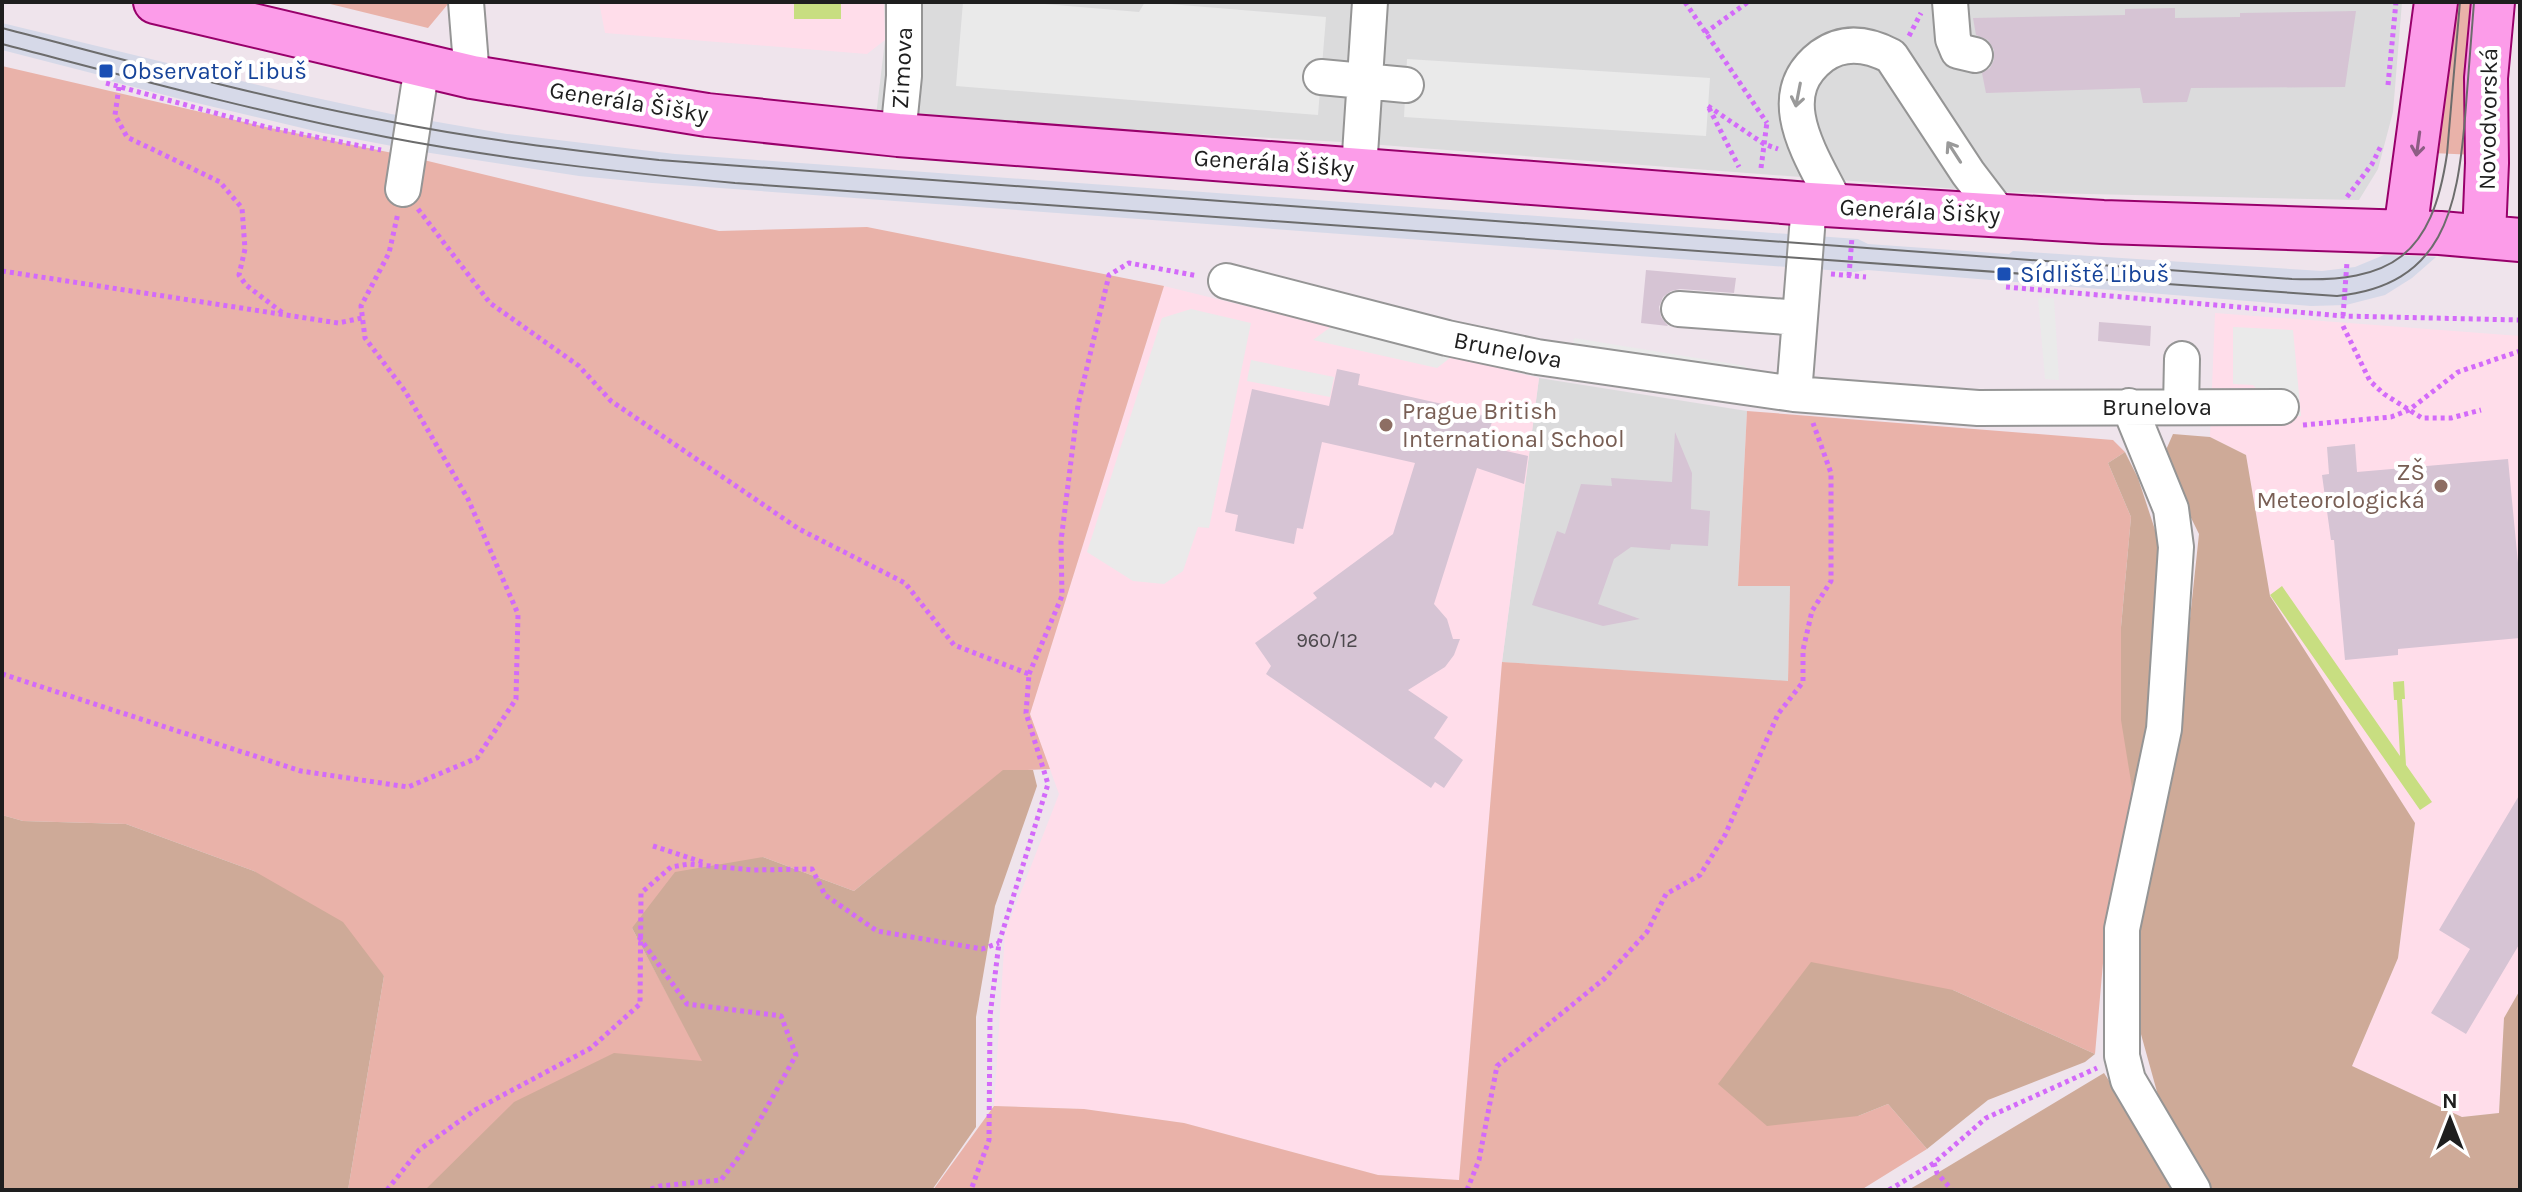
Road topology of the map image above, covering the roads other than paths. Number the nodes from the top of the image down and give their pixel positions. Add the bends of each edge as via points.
1 (155, 2) edge
2 (466, 2) edge
3 (904, 2) edge
4 (1370, 2) edge
5 (1950, 2) edge
6 (2436, 2) edge
7 (2493, 2) edge
8 (1975, 55) dead end
9 (422, 66) junction
10 (472, 77) junction
11 (1321, 77) dead end
12 (1365, 81) junction
13 (1406, 85) dead end
14 (898, 135) junction
15 (1359, 169) junction
16 (405, 172) road end
17 (1835, 215) junction
18 (2000, 215) junction
19 (2405, 232) junction
20 (2502, 238) edge
21 (1226, 281) road end
22 (1679, 309) dead end
23 (1800, 318) junction
24 (2182, 359) dead end
25 (1801, 402) junction
26 (2129, 406) junction
27 (2181, 407) junction
28 (2281, 407) dead end
29 (2193, 1190) edge

1 - 9 main road, Generála Šišky
2 - 10 street
3 - 14 street, Zimova
4 - 12 street
5 - 8 street via 1958,51
6 -> 19 main road
7 - 20 main road, Novodvorská via 2487,163
9 - 10 main road, Generála Šišky
9 - 16 street
10 - 14 main road, Generála Šišky via 707,115
11 - 12 street
12 - 13 street
12 - 15 street
14 - 15 main road, Generála Šišky
15 - 17 main road, Generála Šišky
17 - 18 main road, Generála Šišky
18 -> 17 street via 1891,56 1850,44 1812,64 1795,103
17 - 23 street
18 - 19 main road, Generála Šišky
19 - 20 main road, Generála Šišky
21 - 25 street, Brunelova via 1537,357
22 - 23 street
23 - 25 street
24 - 27 street
25 - 26 street, Brunelova
26 - 27 street, Brunelova
26 - 29 street via 2171,509 2176,547 2164,729 2122,929 2122,1056 2128,1080
27 - 28 street, Brunelova

